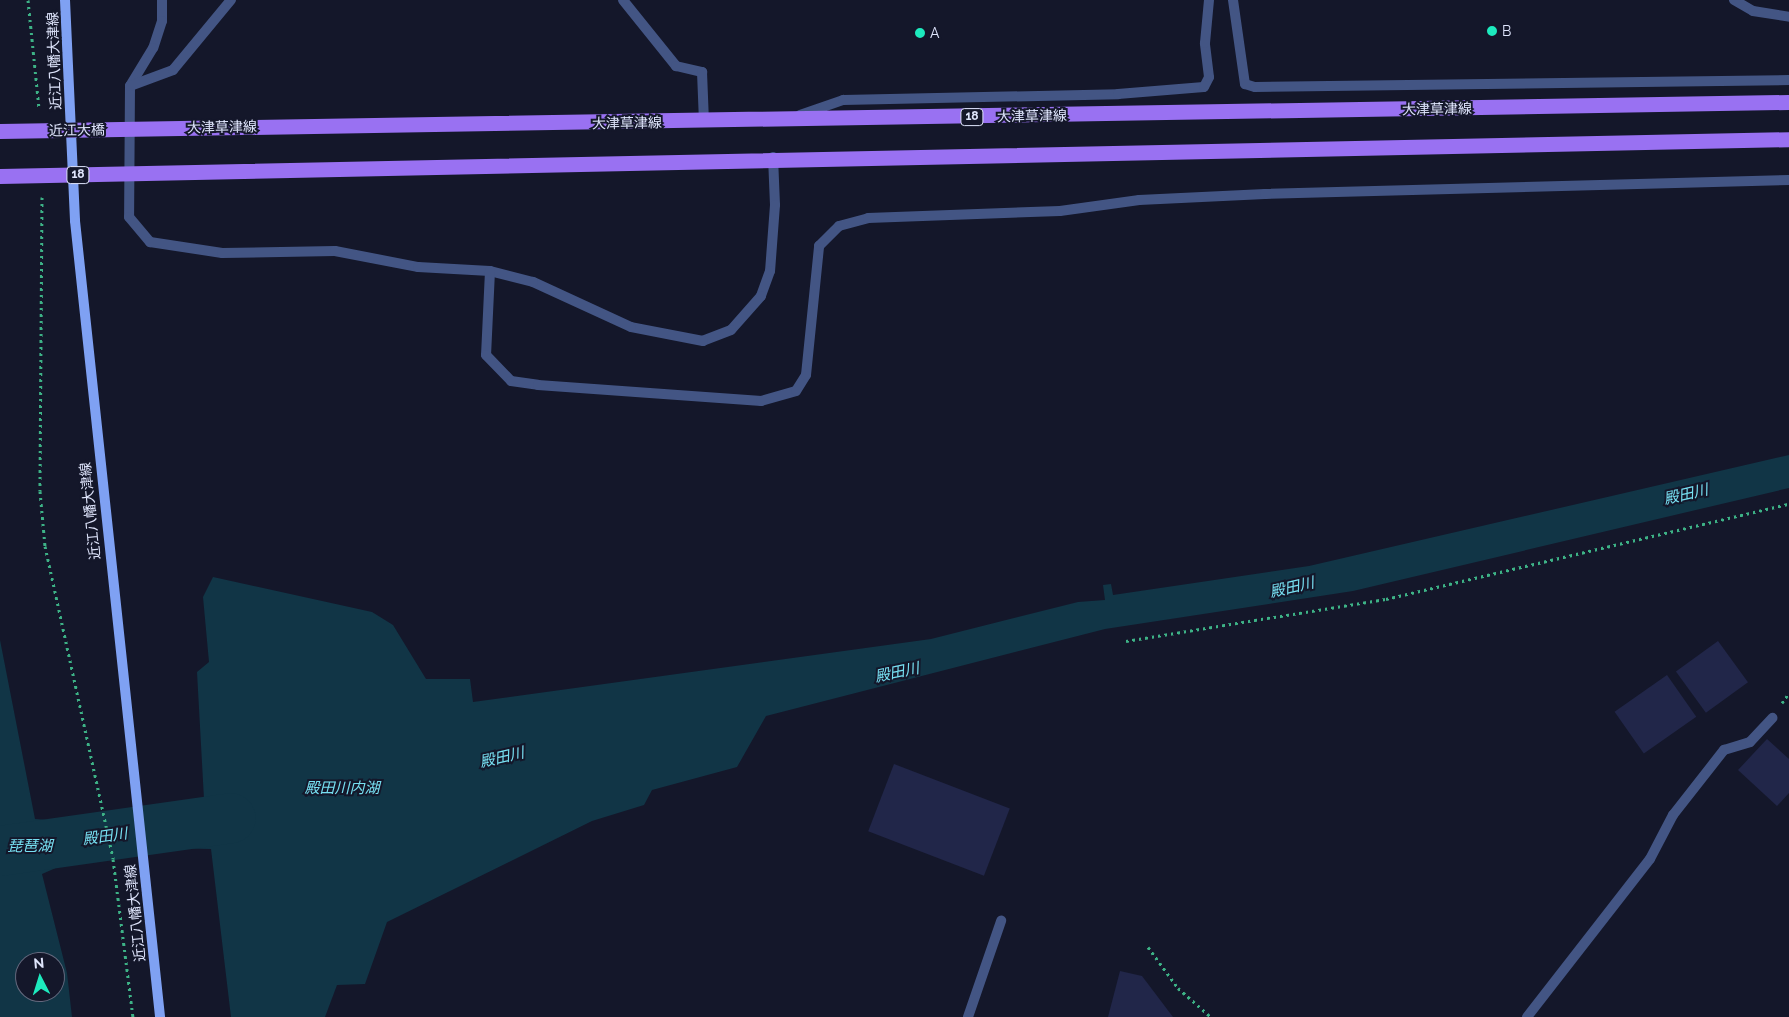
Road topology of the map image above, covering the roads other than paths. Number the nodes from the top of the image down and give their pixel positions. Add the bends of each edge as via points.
1 (65, 0) edge
2 (162, 0) edge
3 (232, 0) edge
4 (623, 0) edge
5 (1209, 0) edge
6 (1233, 0) edge
7 (1734, 0) edge
8 (1789, 17) edge
9 (1789, 80) edge
10 (130, 86) junction
11 (1789, 102) edge
12 (783, 120) junction
13 (704, 122) junction
14 (155, 128) joint
15 (0, 131) edge
16 (1789, 139) edge
17 (773, 157) junction
18 (0, 176) edge
19 (1789, 180) edge
20 (490, 271) junction
21 (1772, 718) dead end
22 (1000, 921) dead end
23 (160, 1017) edge
24 (968, 1017) edge
25 (1527, 1017) edge

1 - 23 main road, 近江八幡大津線 via 75,221
2 - 10 street via 162,22 153,48
3 - 10 street via 173,70
4 - 13 street via 676,66 702,72
5 - 12 street via 1205,43 1209,77 1204,86 1118,94 843,100
6 - 9 street via 1245,84 1256,87
7 - 8 street via 1753,11
10 - 20 street via 129,217 150,242 222,253 335,251 418,267
11 - 12 main road, 大津草津線 / 18
12 - 13 main road, 大津草津線 / 18
13 - 14 main road, 大津草津線 / 18
14 - 15 main road, 近江大橋 / 18
16 - 17 main road, 18
17 - 18 main road, 18
17 - 20 street via 776,205 770,271 761,296 731,330 703,341 632,327 533,282
19 - 20 street via 1246,195 1139,200 1060,211 868,218 839,226 819,246 806,375 796,391 762,401 511,381 486,355
21 - 25 street via 1750,742 1724,750 1673,815 1650,859
22 - 24 street

